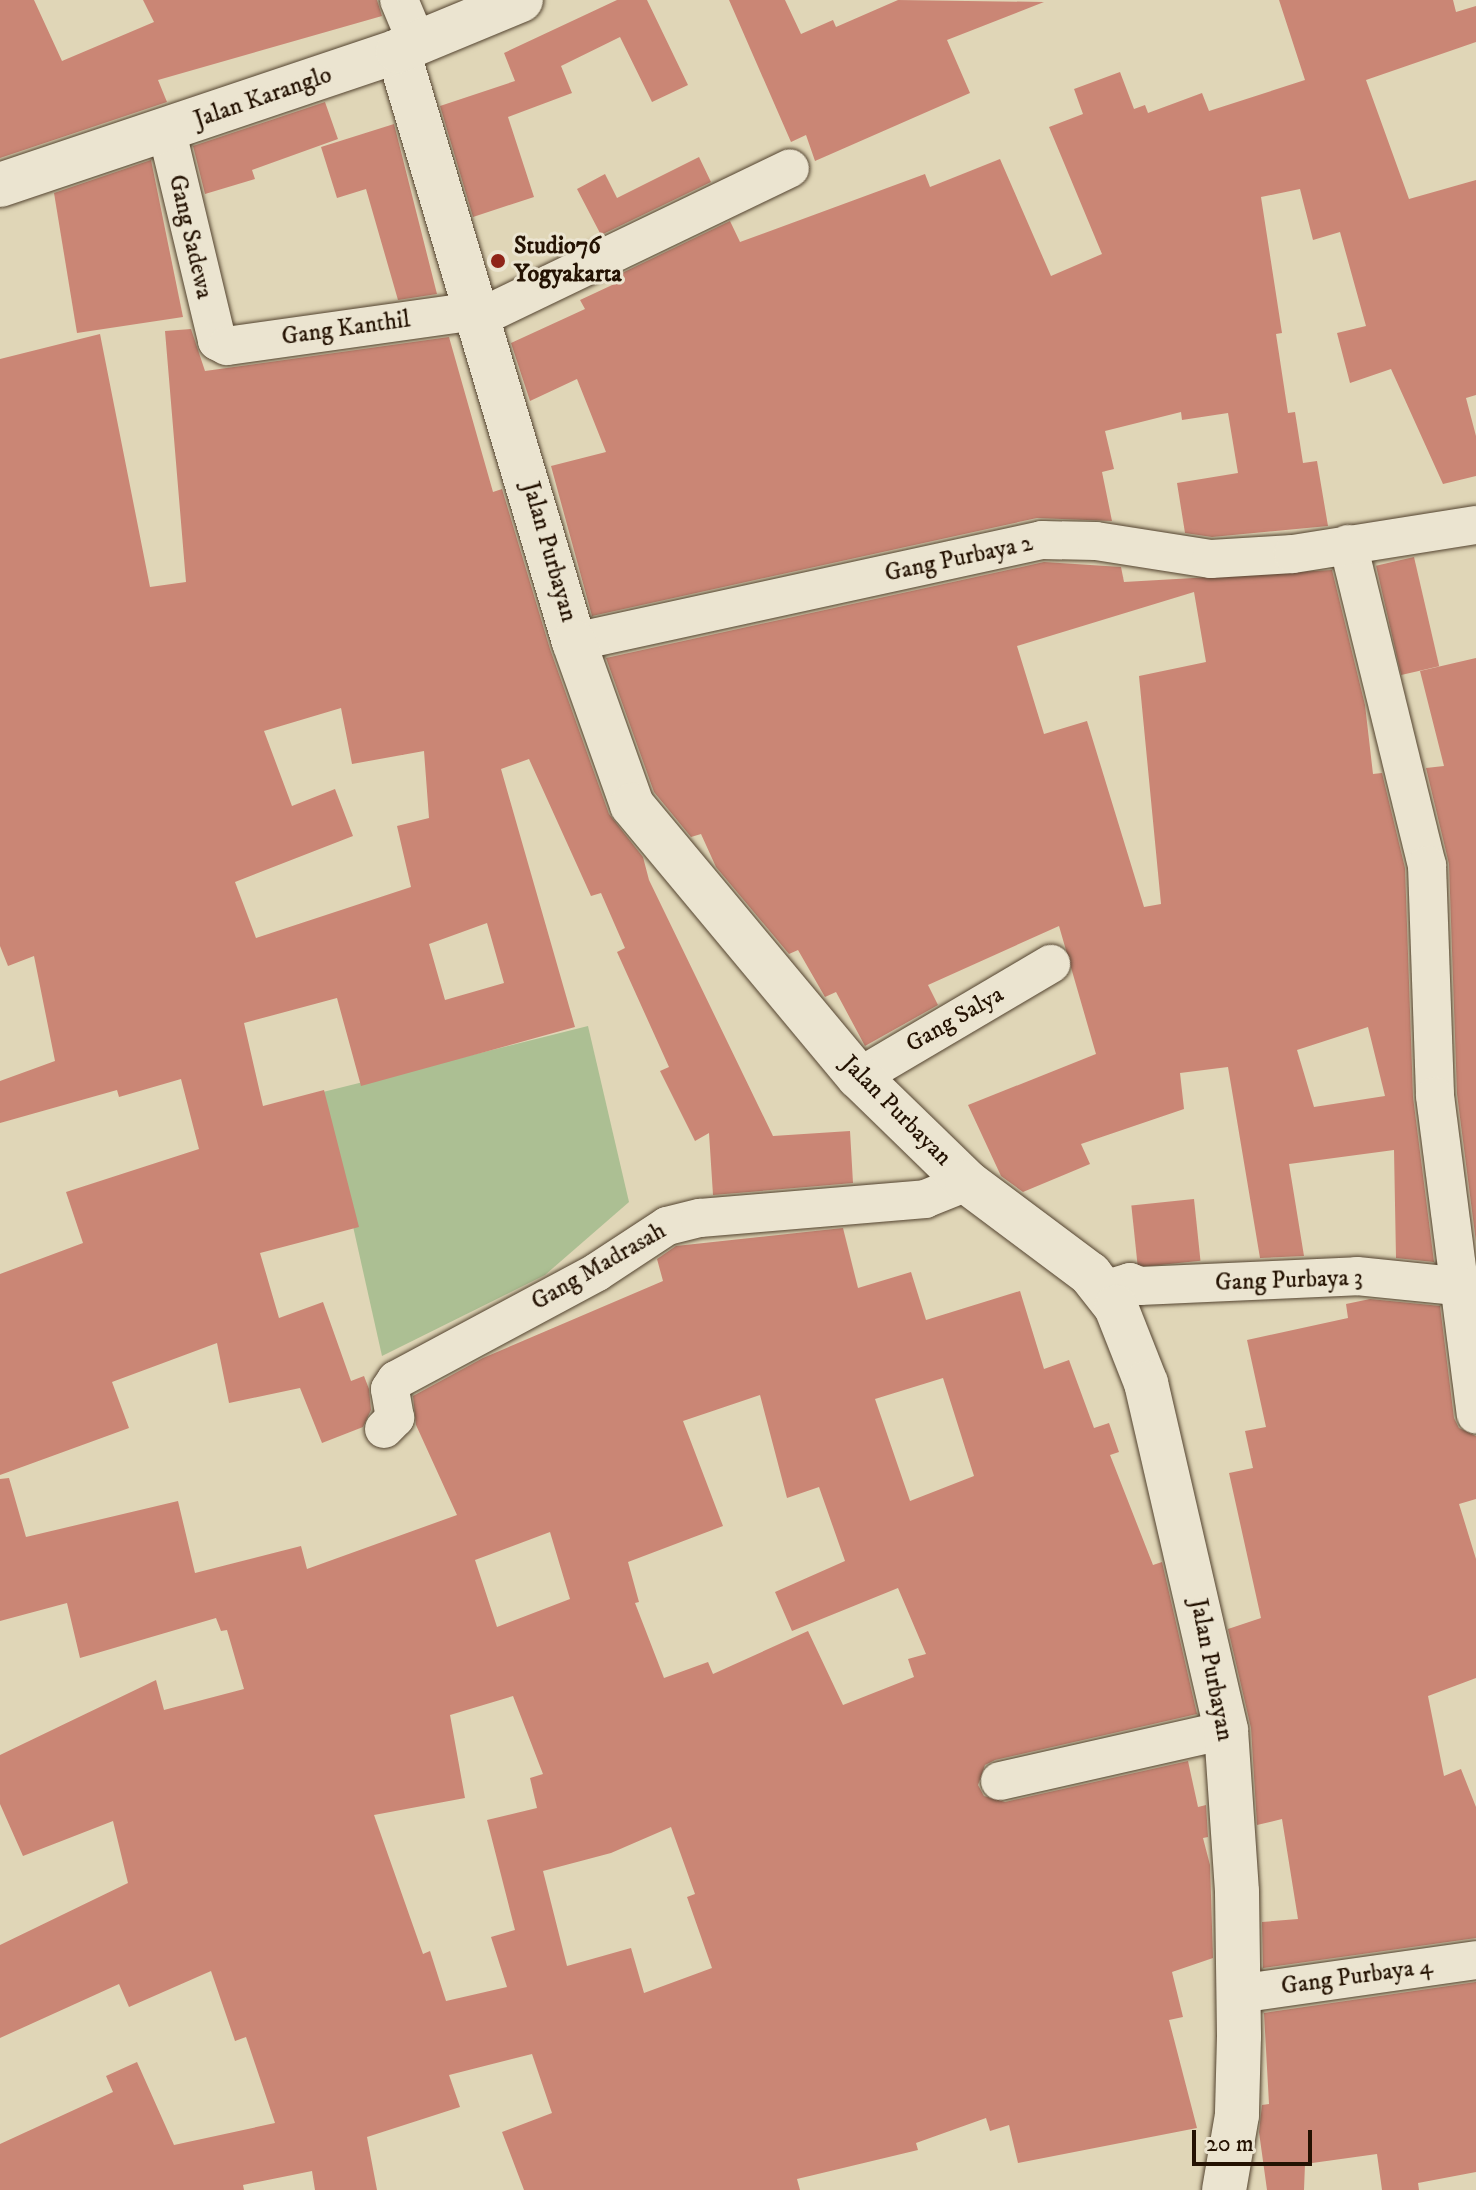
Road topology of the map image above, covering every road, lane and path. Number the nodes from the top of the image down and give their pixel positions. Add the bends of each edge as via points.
1 (399, 0) edge
2 (521, 0) edge
3 (408, 47) junction
4 (167, 132) junction
5 (790, 168) dead end
6 (0, 185) edge
7 (477, 315) junction
8 (217, 341) joint
9 (1476, 525) edge
10 (1348, 544) junction
11 (574, 642) junction
12 (1051, 964) dead end
13 (859, 1077) junction
14 (967, 1182) junction
15 (1467, 1288) edge
16 (1104, 1290) junction
17 (1476, 1414) edge
18 (384, 1429) dead end
19 (1226, 1730) junction
20 (1000, 1781) dead end
21 (1476, 1960) edge
22 (1238, 1994) junction
23 (1224, 2190) edge

1 - 3 street
2 - 3 street, Jalan Karanglo
3 - 4 street, Jalan Karanglo
3 - 7 street, Jalan Purbayan
4 - 6 street, Jalan Karanglo
4 - 8 street, Gang Sadewa
5 - 7 street, Gang Kanthil
7 - 8 street, Gang Kanthil via 227,346
7 - 11 street, Jalan Purbayan
9 - 10 street, Gang Purbaya 2
10 - 11 street, Gang Purbaya 2 via 1211,559 1096,541 1042,540
10 - 15 street via 1427,865 1435,1096
11 - 13 street, Jalan Purbayan via 632,805 645,827
12 - 13 street, Gang Salya
13 - 14 street, Jalan Purbayan
14 - 16 street, Jalan Purbayan
14 - 18 street, Gang Madrasah via 925,1199 700,1218 667,1226 597,1272 396,1380 390,1389 395,1418
15 - 16 street, Gang Purbaya 3 via 1357,1276 1140,1286 1130,1282
15 - 17 street
16 - 19 street, Jalan Purbayan via 1146,1383
19 - 20 street
19 - 22 street, Jalan Purbayan
21 - 22 street, Gang Purbaya 4
22 - 23 street, Jalan Purbayan via 1237,2115

